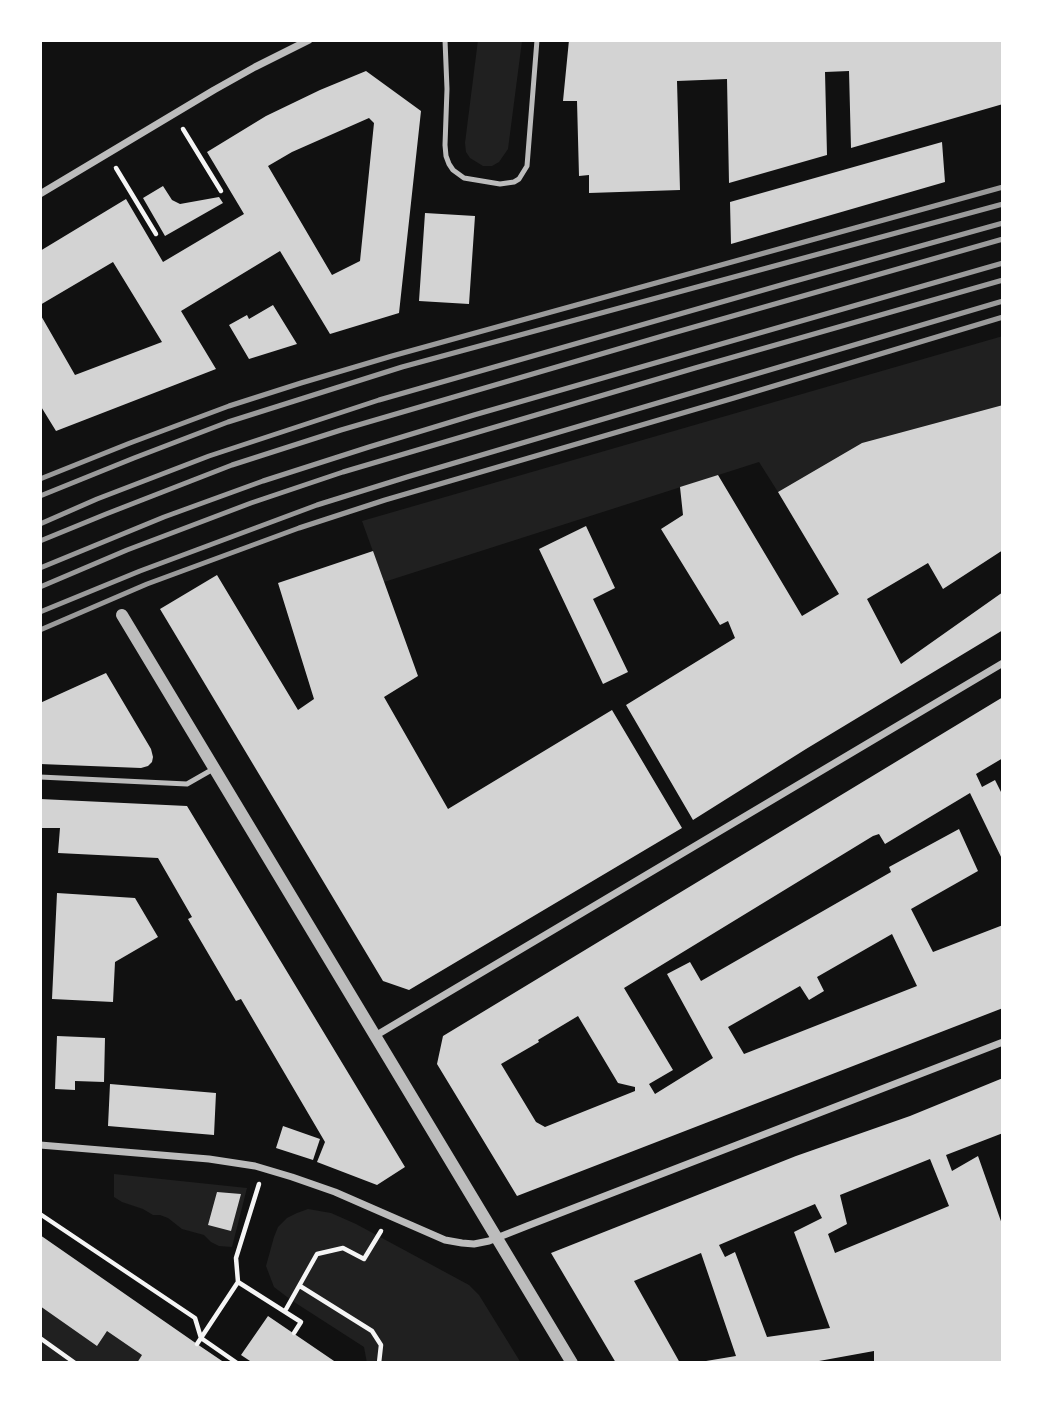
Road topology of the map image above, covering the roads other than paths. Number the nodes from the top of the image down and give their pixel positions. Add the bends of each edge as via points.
1 (309, 40) edge
2 (445, 40) edge
3 (537, 40) edge
4 (40, 194) edge
5 (122, 615) dead end
6 (1003, 663) edge
7 (215, 768) junction
8 (40, 777) edge
9 (374, 1036) junction
10 (1003, 1042) edge
11 (40, 1146) edge
12 (496, 1238) junction
13 (572, 1363) edge

1 - 4 street
2 - 3 lane via 446,156 464,178 500,184 519,179 527,166
5 - 7 street
6 - 9 street
7 - 8 lane via 187,784
7 - 9 street
9 - 12 street
10 - 12 street
11 - 12 street via 231,1162 335,1192 445,1240 474,1244
12 - 13 street

